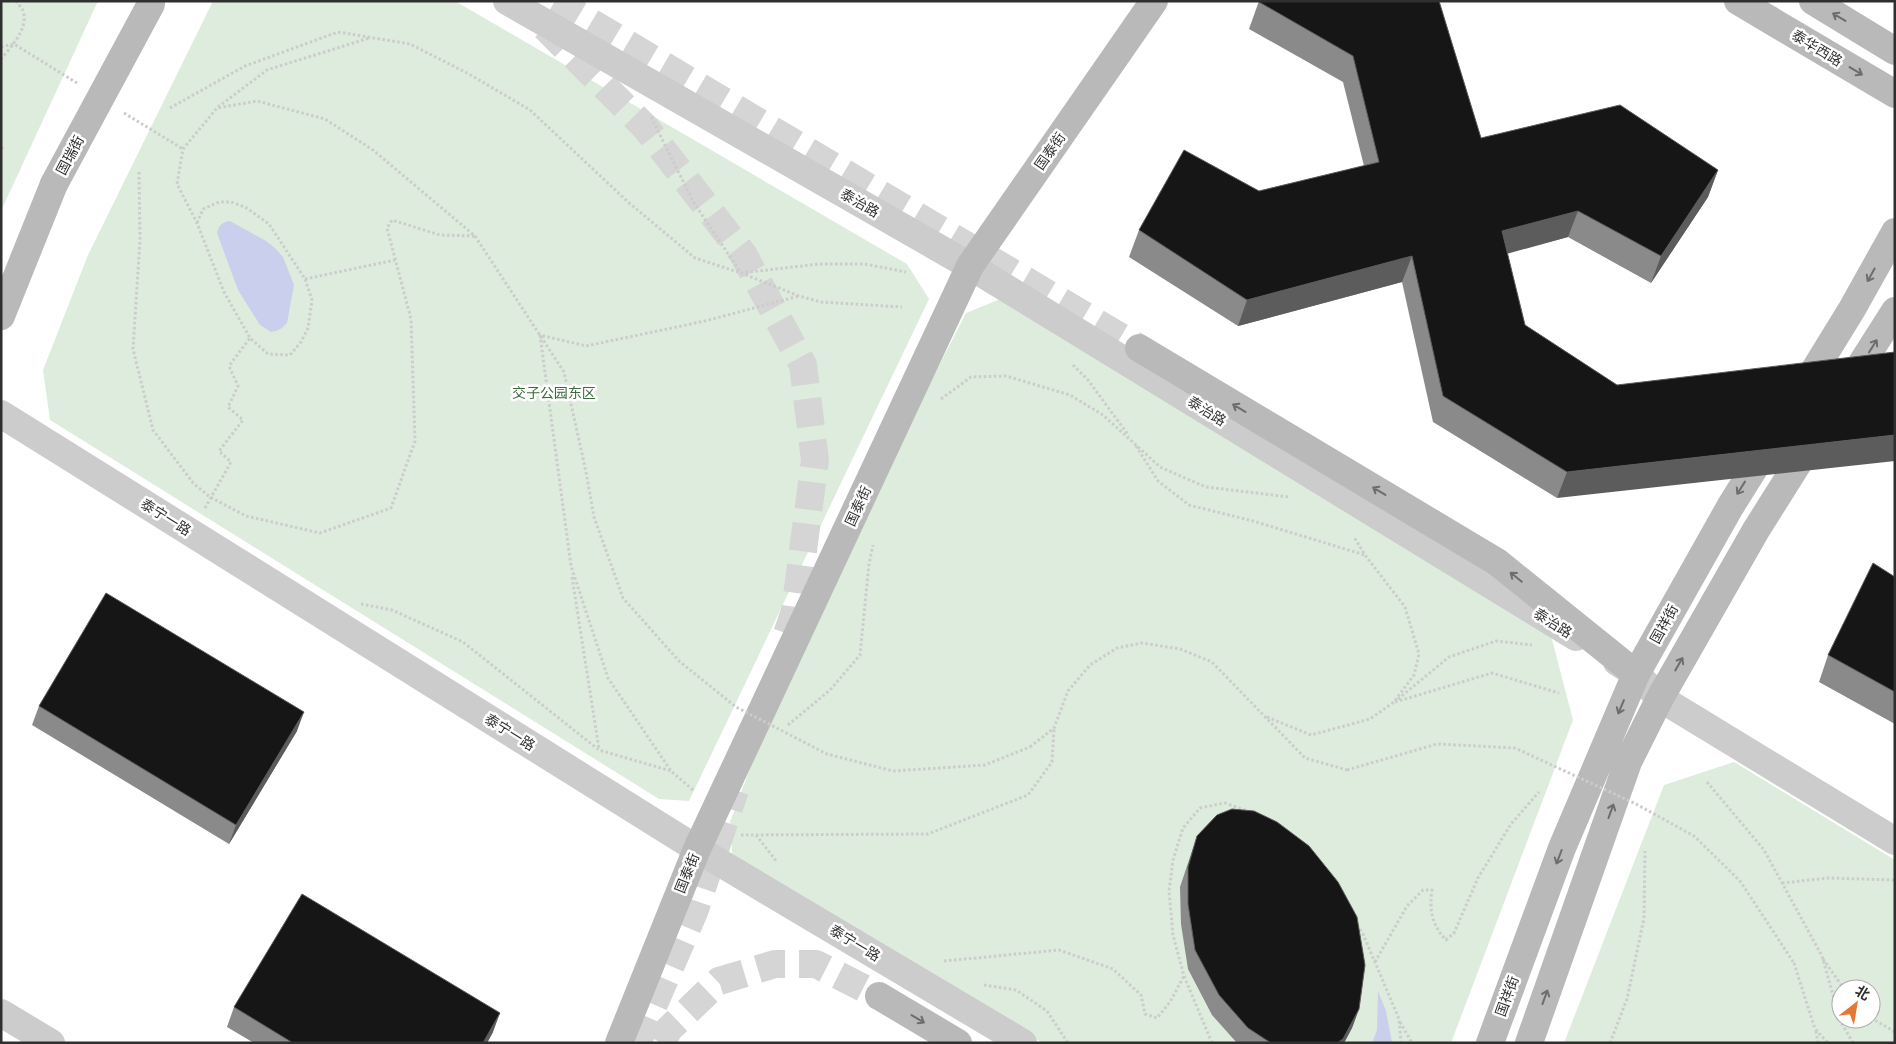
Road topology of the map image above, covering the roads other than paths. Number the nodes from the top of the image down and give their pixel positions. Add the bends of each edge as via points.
1 (507, 1) edge
2 (1154, 1) edge
3 (1738, 1) edge
4 (1813, 1) edge
5 (152, 2) edge
6 (1895, 51) edge
7 (1895, 94) edge
8 (1895, 232) edge
9 (970, 266) junction
10 (1895, 311) edge
11 (1, 316) edge
12 (1139, 348) tunnel mouth
13 (1, 414) edge
14 (1636, 674) junction
15 (1660, 698) junction
16 (1895, 841) edge
17 (697, 848) junction
18 (879, 996) tunnel mouth
19 (1, 1013) edge
20 (51, 1043) edge
21 (619, 1043) edge
22 (958, 1043) edge
23 (1023, 1043) edge
24 (1490, 1043) edge
25 (1529, 1043) edge

1 - 9 street, 泰治路
2 - 9 main road, 国泰街
3 -> 7 main road, 泰华西路
6 -> 4 main road
5 - 11 main road, 国瑞街, bridge via 54,184
8 -> 14 main road, 国祥街 via 1852,309 1730,507
9 - 14 street, 泰治路
9 - 17 main road, 国泰街
15 -> 10 main road via 1756,530
14 -> 12 main road via 1497,562
13 - 17 street, 泰宁一路
14 - 15 street, 泰治路
14 -> 24 main road, 国祥街 via 1562,848
15 - 16 street, 泰治路
25 -> 15 main road via 1628,762
17 - 21 main road, 国泰街
17 - 23 street, 泰宁一路
18 -> 22 main road
19 - 20 street

